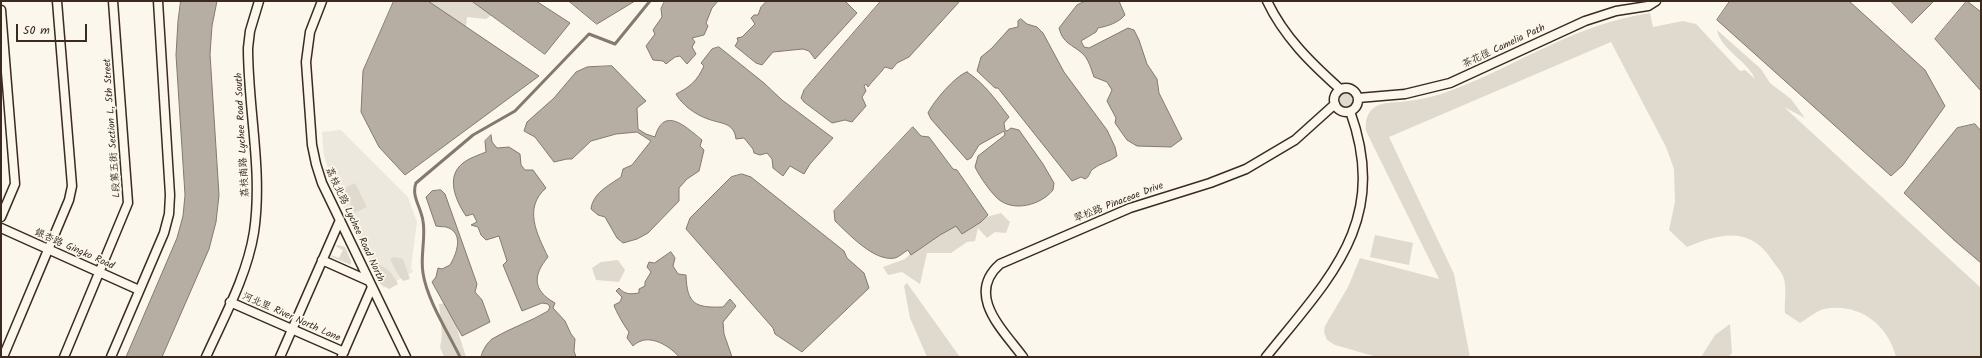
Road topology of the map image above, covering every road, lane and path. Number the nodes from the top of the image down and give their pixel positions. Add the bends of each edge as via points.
1 (57, 1) edge
2 (113, 1) edge
3 (158, 1) edge
4 (259, 1) edge
5 (322, 1) edge
6 (1267, 1) edge
7 (1656, 1) edge
8 (1, 10) edge
9 (1340, 89) junction
10 (1358, 98) junction
11 (1335, 104) junction
12 (1350, 111) junction
13 (1, 217) edge
14 (340, 220) junction
15 (1, 228) edge
16 (48, 249) junction
17 (322, 260) junction
18 (100, 272) junction
19 (371, 284) junction
20 (140, 290) junction
21 (230, 302) junction
22 (292, 330) junction
23 (343, 355) edge
24 (3, 357) edge
25 (64, 357) edge
26 (111, 357) edge
27 (206, 357) edge
28 (280, 357) edge
29 (406, 357) edge
30 (1023, 357) edge
31 (1266, 357) edge

1 - 16 street via 72,186 69,200
2 - 18 street, L段第五街 Section L, 5th Street via 128,203
3 - 20 street via 170,205 164,234
4 - 21 street, 荔枝南路 Lychee Road South via 248,48 257,182 256,216 246,262
5 - 14 street, 荔枝北路 Lychee Road North via 310,32 306,52 312,145 319,174
6 - 9 street via 1281,26 1301,52
7 - 10 street, 茶花徑 Camelia Path via 1648,6 1616,11 1585,21 1450,83 1405,94
8 - 13 street via 15,184
9 - 10 street via 1350,88
9 - 11 street via 1335,96
10 - 12 street via 1356,106
11 - 12 street via 1341,111
11 - 30 street, 翠松路 Pinaceae Drive via 1295,140 1246,169 1130,208 995,268 988,280 987,305
12 - 31 street via 1359,142 1363,176 1360,206 1353,234 1332,274
14 - 17 street
14 - 19 street, 荔枝北路 Lychee Road North
15 - 16 street, 銀杏路 Gingko Road
16 - 18 street, 銀杏路 Gingko Road
16 - 24 street
17 - 19 street
17 - 22 street
18 - 20 street, 銀杏路 Gingko Road
18 - 25 street, L段第五街 Section L, 5th Street
19 - 23 street
19 - 29 street, 荔枝北路 Lychee Road North
20 - 26 street
21 - 22 street, 河北里 River North Lane
21 - 27 street, 荔枝南路 Lychee Road South
22 - 23 street, 河北里 River North Lane
22 - 28 street

